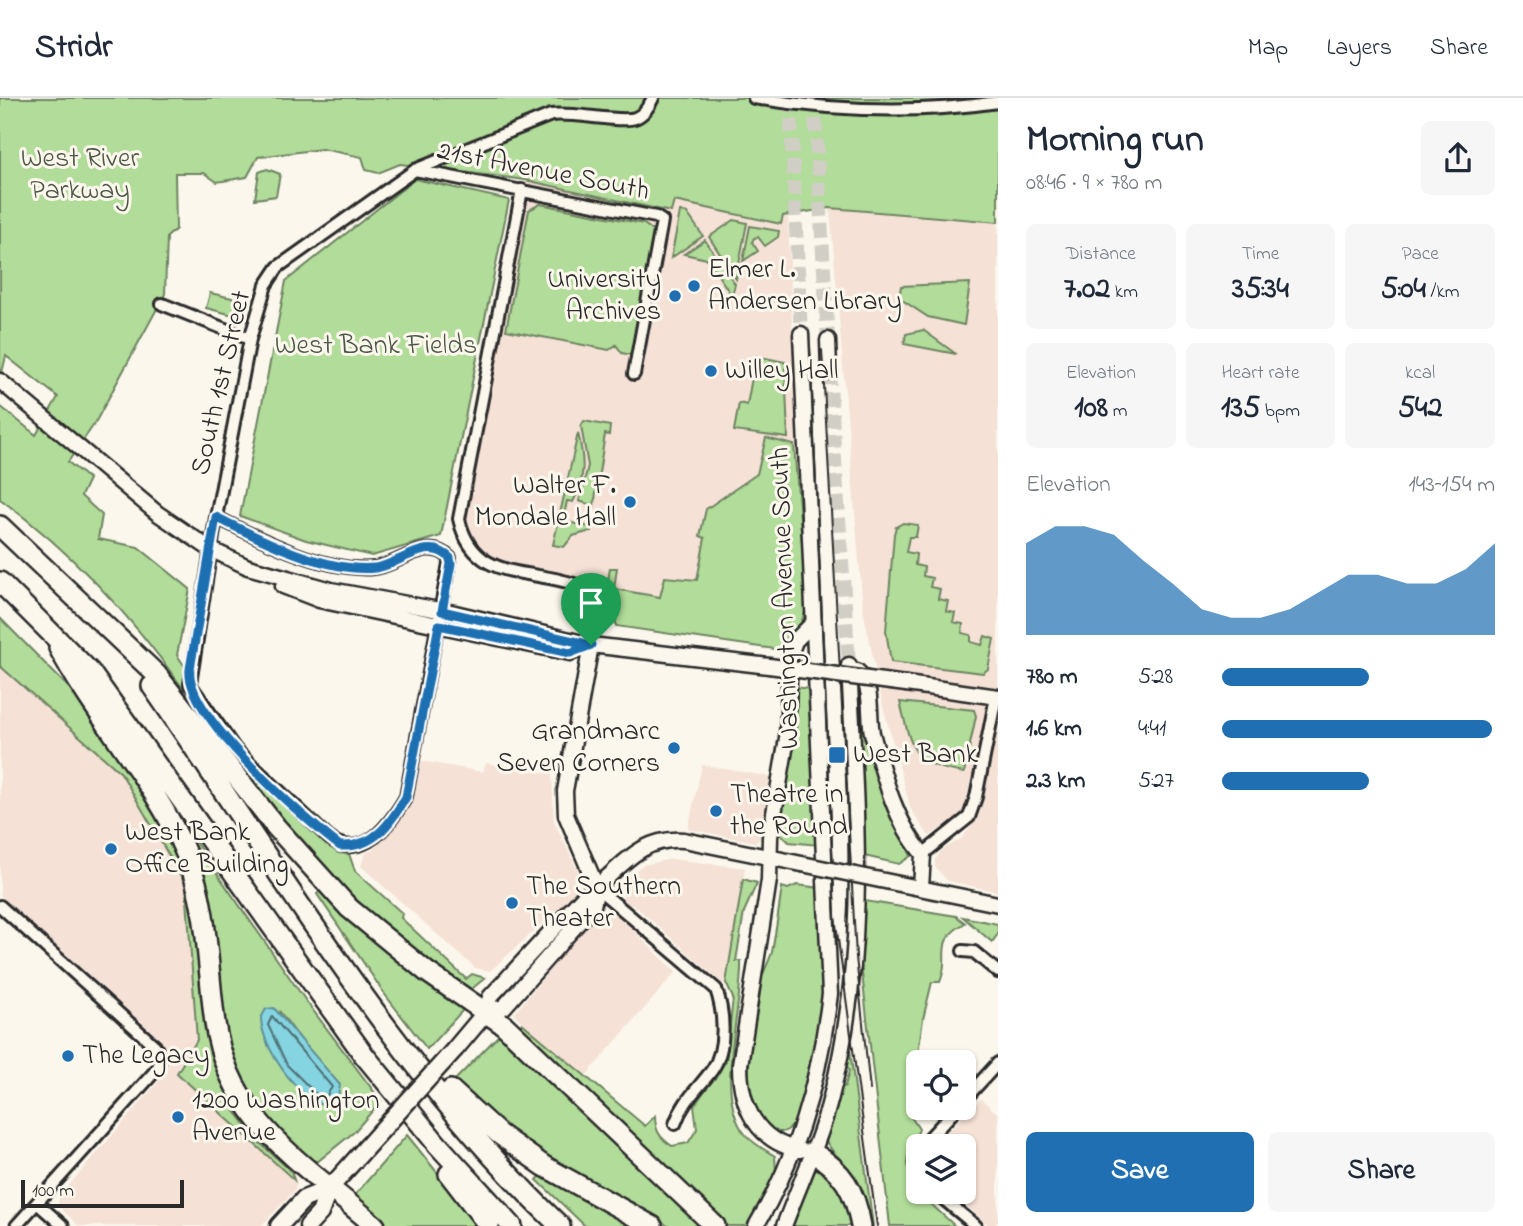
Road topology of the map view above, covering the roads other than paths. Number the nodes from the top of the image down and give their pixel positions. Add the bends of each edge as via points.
1 (653, 98) edge
2 (754, 98) edge
3 (998, 102) edge
4 (415, 170) junction
5 (522, 190) junction
6 (162, 304) dead end
7 (801, 334) tunnel mouth
8 (250, 339) junction
9 (828, 340) tunnel mouth
10 (829, 370) tunnel mouth
11 (634, 374) dead end
12 (0, 381) edge
13 (216, 517) junction
14 (0, 526) edge
15 (0, 582) edge
16 (86, 606) junction
17 (441, 618) junction
18 (811, 625) junction
19 (49, 629) junction
20 (591, 645) junction
21 (997, 697) edge
22 (923, 854) junction
23 (769, 857) junction
24 (597, 888) junction
25 (921, 888) junction
26 (998, 904) edge
27 (0, 906) edge
28 (963, 951) dead end
29 (998, 972) edge
30 (486, 1012) junction
31 (390, 1028) junction
32 (998, 1063) edge
33 (385, 1081) junction
34 (976, 1087) edge
35 (946, 1120) edge
36 (675, 1124) dead end
37 (933, 1134) edge
38 (803, 1151) junction
39 (329, 1189) junction
40 (37, 1203) junction
41 (949, 1204) edge
42 (709, 1220) edge
43 (16, 1226) edge
44 (63, 1226) edge
45 (279, 1226) edge
46 (308, 1226) edge
47 (375, 1226) edge
48 (489, 1226) edge
49 (512, 1226) edge
50 (560, 1226) edge
51 (652, 1226) edge
52 (756, 1226) edge
53 (784, 1226) edge
54 (861, 1226) edge
55 (976, 1226) edge

1 - 4 street, South 1st Street via 644,112 631,119 551,114
2 - 3 street via 852,108 918,109
4 - 5 street, 21st Avenue South
4 - 8 street, South 1st Street via 278,267 266,285
5 - 11 street, 21st Avenue South via 662,221
5 - 20 street via 459,519 467,543 493,566 580,586 592,607
6 - 8 street
7 - 18 street, Washington Avenue South
8 - 13 street, South 1st Street
9 - 10 street
12 - 17 street, bridge via 200,544 281,586 319,600
13 - 17 street via 295,552 360,567 388,564 423,549 440,550 451,564
13 - 17 street, South 1st Street via 189,677 192,690 235,749 340,846 356,847 373,839 406,797
14 - 16 highway
15 - 19 highway
16 - 30 highway via 157,675 276,827 349,908 427,972
16 - 31 highway via 150,683
17 - 20 street
18 - 23 street via 795,641 790,654 787,738
18 - 38 street, Washington Avenue South via 830,994
19 - 33 highway via 116,704
19 - 39 highway via 75,679 123,744 186,854 201,898 216,1026 231,1079 264,1131
20 - 21 street, bridge
20 - 24 street via 565,791 566,816
21 - 22 street via 969,817
22 - 25 street
22 - 38 street, Washington Avenue South via 905,831 897,811 872,733 868,686 849,664 859,877 857,943 832,1094
23 - 24 street via 671,839 644,846
23 - 25 street, bridge
23 - 38 street via 740,1086 750,1117 777,1142
24 - 30 street via 593,906 504,1007
24 - 36 street via 716,989 723,1011 718,1055 714,1067 682,1105
25 - 26 street
27 - 40 street via 155,1046 160,1056 158,1068
28 - 29 street via 974,952
30 - 39 main road, bridge
30 - 42 highway
31 - 50 highway via 497,1161
31 - 51 highway via 510,1142 565,1180
32 - 34 street
33 - 48 highway
33 - 49 highway
35 - 37 street
38 - 52 street, Washington Avenue South
38 - 53 street, Washington Avenue South
38 - 54 highway via 832,1164 846,1179
39 - 45 main road via 304,1199
39 - 46 main road via 320,1213
39 - 47 highway
40 - 43 street
40 - 44 street
41 - 55 street

